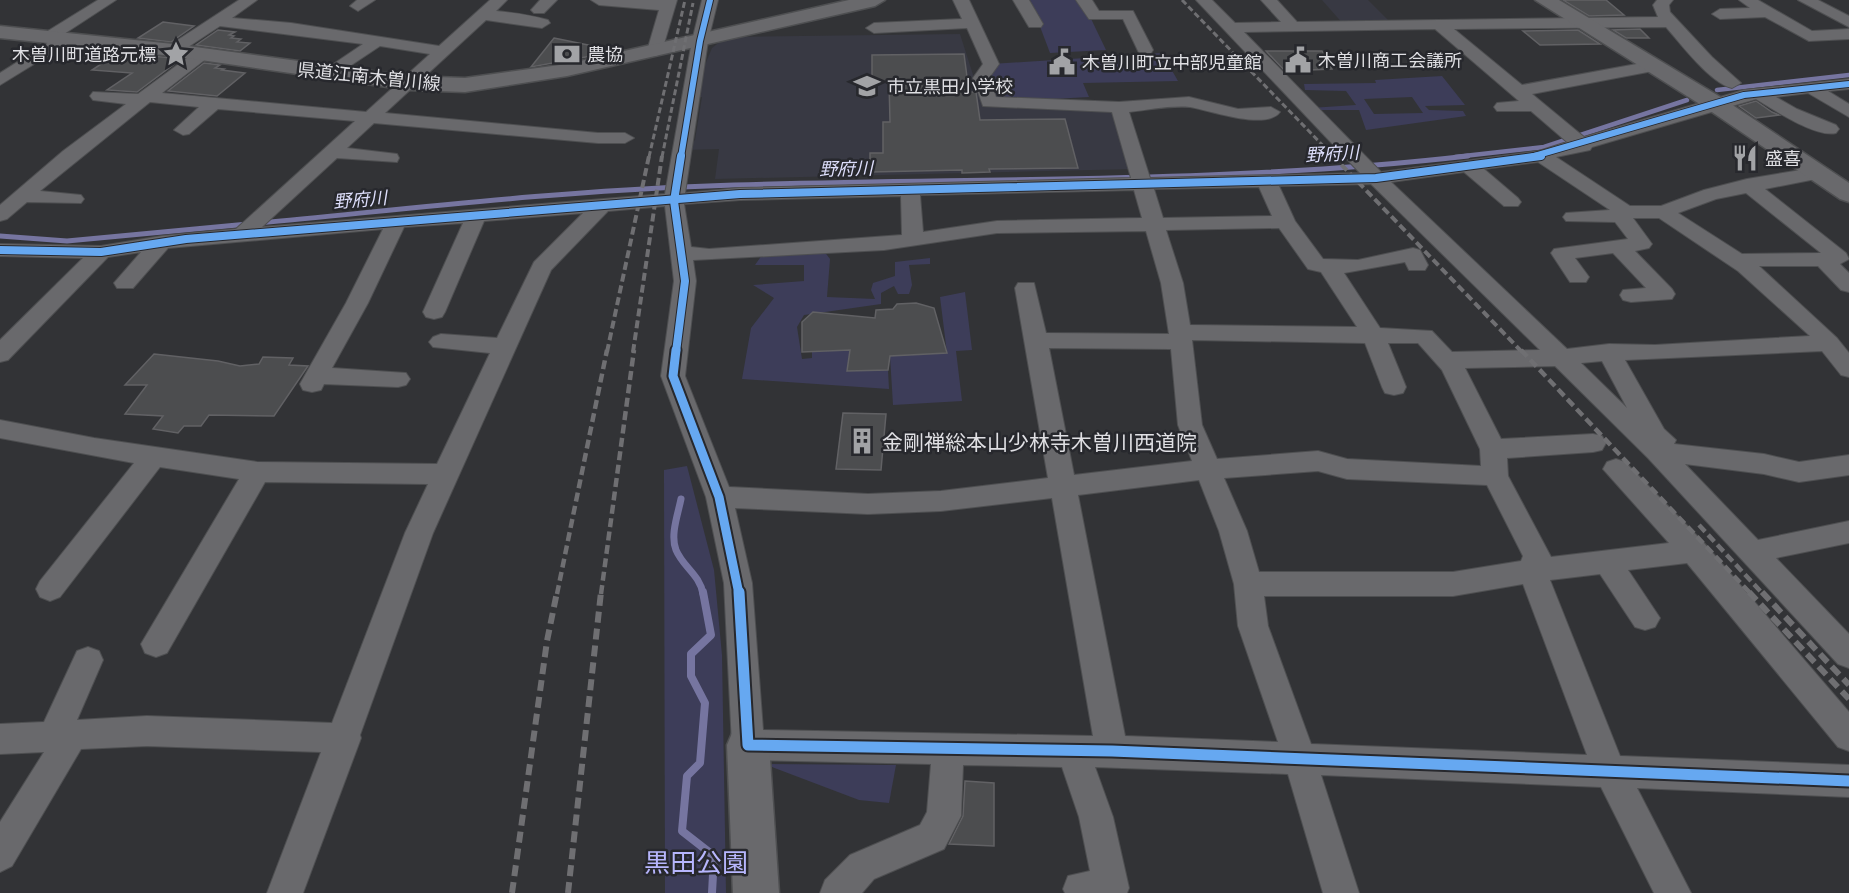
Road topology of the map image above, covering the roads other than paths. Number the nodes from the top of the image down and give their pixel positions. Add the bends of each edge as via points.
1 (108, 0) edge
2 (249, 0) edge
3 (499, 0) edge
4 (599, 0) edge
5 (710, 0) edge
6 (961, 0) edge
7 (1021, 0) edge
8 (1084, 0) edge
9 (1204, 0) edge
10 (1269, 0) edge
11 (1545, 0) edge
12 (1665, 0) edge
13 (1747, 0) edge
14 (1806, 0) edge
15 (870, 1) edge
16 (668, 3) edge
17 (543, 11) edge
18 (1767, 12) junction
19 (1720, 14) dead end
20 (484, 15) junction
21 (217, 21) junction
22 (1583, 22) junction
23 (1671, 22) junction
24 (1849, 22) edge
25 (970, 23) junction
26 (1035, 24) dead end
27 (1439, 24) junction
28 (1293, 27) junction
29 (1232, 28) junction
30 (0, 32) edge
31 (1849, 34) edge
32 (56, 38) junction
33 (700, 41) junction
34 (376, 42) junction
35 (1144, 50) dead end
36 (173, 51) junction
37 (441, 51) junction
38 (655, 51) junction
39 (201, 55) junction
40 (1653, 66) junction
41 (332, 73) junction
42 (0, 80) edge
43 (408, 83) junction
44 (1484, 83) dead end
45 (1732, 83) dead end
46 (1849, 84) edge
47 (1515, 87) junction
48 (1811, 88) junction
49 (1758, 93) junction
50 (99, 96) dead end
51 (145, 99) junction
52 (215, 102) junction
53 (1714, 103) junction
54 (1536, 105) junction
55 (1119, 107) junction
56 (1503, 107) dead end
57 (1271, 112) dead end
58 (1849, 112) edge
59 (374, 117) junction
60 (1330, 129) junction
61 (1830, 129) dead end
62 (183, 130) dead end
63 (1353, 130) dead end
64 (625, 138) dead end
65 (1578, 140) junction
66 (334, 152) junction
67 (1541, 156) junction
68 (390, 158) dead end
69 (1468, 166) junction
70 (1371, 171) junction
71 (1819, 173) junction
72 (1141, 179) junction
73 (1267, 182) junction
74 (1747, 185) junction
75 (987, 188) junction
76 (910, 189) junction
77 (675, 193) junction
78 (1849, 194) edge
79 (22, 196) junction
80 (74, 199) dead end
81 (1511, 202) dead end
82 (603, 204) junction
83 (1663, 212) junction
84 (477, 214) junction
85 (1623, 214) junction
86 (0, 215) edge
87 (1572, 216) dead end
88 (397, 221) junction
89 (1285, 222) junction
90 (1157, 227) junction
91 (249, 228) junction
92 (997, 228) junction
93 (913, 239) junction
94 (162, 242) junction
95 (1618, 246) junction
96 (0, 250) edge
97 (101, 252) junction
98 (680, 253) junction
99 (1824, 260) junction
100 (1737, 261) junction
101 (1417, 265) dead end
102 (1329, 267) junction
103 (1578, 277) dead end
104 (125, 283) dead end
105 (1849, 285) edge
106 (1026, 288) dead end
107 (1631, 295) dead end
108 (434, 312) dead end
109 (1373, 334) junction
110 (1179, 337) junction
111 (1834, 338) edge
112 (1035, 340) junction
113 (441, 342) dead end
114 (506, 345) junction
115 (13, 348) edge
116 (1609, 352) junction
117 (1560, 358) junction
118 (1447, 360) junction
119 (1849, 368) edge
120 (398, 379) dead end
121 (1394, 387) dead end
122 (0, 429) edge
123 (1593, 443) dead end
124 (1657, 451) junction
125 (1684, 455) junction
126 (154, 456) junction
127 (1494, 462) junction
128 (1849, 465) edge
129 (1209, 469) junction
130 (1616, 469) dead end
131 (257, 472) junction
132 (445, 474) junction
133 (1061, 486) junction
134 (719, 497) junction
135 (1849, 532) edge
136 (1694, 551) junction
137 (1752, 552) junction
138 (1607, 562) junction
139 (1532, 571) junction
140 (1248, 584) junction
141 (50, 589) dead end
142 (1645, 618) dead end
143 (156, 644) dead end
144 (1849, 655) edge
145 (88, 660) dead end
146 (64, 735) junction
147 (1849, 736) edge
148 (345, 738) junction
149 (0, 739) edge
150 (748, 745) junction
151 (948, 748) junction
152 (1112, 751) junction
153 (1073, 752) junction
154 (1299, 757) junction
155 (1609, 769) junction
156 (1849, 781) edge
157 (0, 854) edge
158 (285, 893) edge
159 (756, 893) edge
160 (837, 893) edge
161 (1083, 893) edge
162 (1341, 893) edge
163 (1674, 893) edge

1 - 32 street
2 - 21 street
3 - 20 street
4 - 16 street
5 - 33 street
6 - 25 street
7 - 26 street
8 - 35 street via 1094,16 1128,14
9 - 29 street
10 - 28 street
11 - 22 main road
12 - 23 street via 1662,14
13 - 18 street
14 - 24 street
15 - 25 street via 875,31
15 - 33 main road, 県道江南木曽川線
16 - 38 street
17 - 20 street via 525,22 525,18
18 - 19 street
18 - 31 street via 1809,36
20 - 37 street
21 - 34 street
21 - 36 street
22 - 23 street
22 - 27 street
22 - 40 main road
23 - 45 street
25 - 55 street via 986,47 991,64 981,78 989,102
27 - 28 street
27 - 47 street
28 - 29 street
29 - 60 street
30 - 32 main road, 県道江南木曽川線
32 - 36 main road, 県道江南木曽川線
32 - 42 street
33 - 38 main road, 県道江南木曽川線
33 - 77 street
34 - 37 street
34 - 41 street
36 - 39 main road, 県道江南木曽川線
37 - 43 street
38 - 43 main road, 県道江南木曽川線 via 490,83
39 - 41 main road, 県道江南木曽川線
39 - 51 street
40 - 47 street
40 - 53 main road
41 - 43 main road, 県道江南木曽川線
43 - 59 street
44 - 47 street
46 - 48 street
47 - 54 street
48 - 49 street
48 - 58 street
49 - 53 street
49 - 61 street via 1791,113
50 - 51 street
51 - 52 street
51 - 79 street
52 - 59 street
52 - 62 street
53 - 65 street
53 - 71 main road
54 - 56 street
54 - 65 street
55 - 57 street via 1189,102 1238,114
55 - 72 street
59 - 64 street
59 - 66 street
60 - 63 street
60 - 70 street
65 - 67 street
66 - 68 street
66 - 91 street
67 - 69 street
67 - 85 street
69 - 70 street
69 - 81 street
70 - 73 street
70 - 117 street
71 - 74 street
71 - 78 main road
72 - 73 street
72 - 75 street
72 - 90 street
73 - 89 street
74 - 83 street
74 - 99 street via 1839,258
75 - 76 street
75 - 92 street
76 - 77 street
76 - 93 street
77 - 82 street
77 - 98 street
79 - 80 street
79 - 86 street
82 - 84 street
82 - 114 street via 542,267
83 - 85 street
83 - 100 street
84 - 88 street
84 - 108 street
85 - 87 street
85 - 95 street via 1642,244
88 - 91 street
88 - 120 street via 314,380
89 - 90 street
89 - 102 street via 1316,264
90 - 92 street
90 - 110 street via 1172,283
91 - 94 street
92 - 93 street
93 - 98 street via 709,255
94 - 97 street
94 - 104 street
95 - 103 street via 1561,252
95 - 107 street via 1664,294
96 - 97 street
97 - 115 street
98 - 134 street via 685,281 673,376
99 - 100 street
99 - 105 street
100 - 111 street
101 - 102 street via 1413,254 1358,266
102 - 109 street
106 - 112 street
109 - 110 street
109 - 118 street via 1424,336
109 - 121 street
110 - 112 street via 1103,351
110 - 129 street via 1190,425
111 - 116 street via 1655,353
111 - 119 street
112 - 133 street
113 - 114 street
114 - 132 street
116 - 117 street
116 - 125 street via 1655,435
117 - 118 street
117 - 124 street
118 - 127 street
122 - 126 street
123 - 127 street
124 - 125 street
124 - 137 street
125 - 128 street via 1799,472
126 - 131 street
126 - 141 street
127 - 129 street via 1347,469 1318,461
127 - 139 street via 1538,556
129 - 133 street
129 - 140 street
130 - 136 street
131 - 132 street
131 - 143 street
132 - 148 street via 419,533
133 - 134 street via 941,501 868,504
133 - 152 street
134 - 150 street via 738,583
135 - 137 street
136 - 138 street
136 - 147 street
137 - 144 street
138 - 139 street
138 - 142 street
139 - 140 street via 1453,584
139 - 155 street
140 - 154 street via 1254,626
145 - 146 street
146 - 148 street via 147,731
146 - 149 street
146 - 157 street
148 - 158 street
150 - 151 street
150 - 159 main road
151 - 153 street
151 - 160 street via 944,816 932,837 862,867
152 - 153 street
152 - 154 street
153 - 161 street via 1096,817 1112,888 1081,889
154 - 155 street
154 - 162 street
155 - 156 street
155 - 163 street

